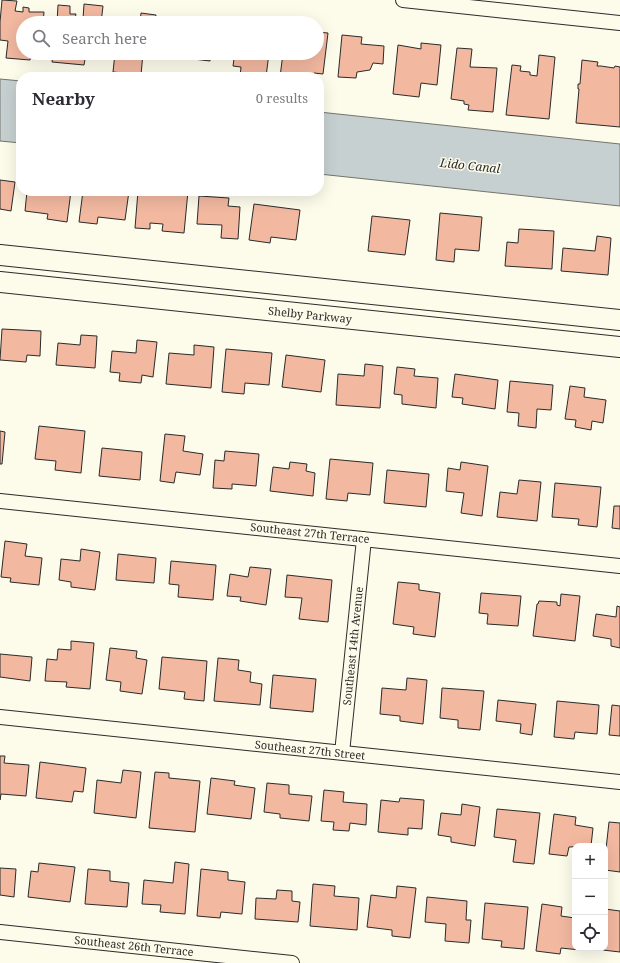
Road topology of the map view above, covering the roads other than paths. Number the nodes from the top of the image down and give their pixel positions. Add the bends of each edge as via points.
1 (404, 0) edge
2 (620, 23) edge
3 (0, 255) edge
4 (0, 282) edge
5 (620, 320) edge
6 (620, 347) edge
7 (0, 501) edge
8 (364, 538) junction
9 (620, 566) edge
10 (0, 717) edge
11 (342, 753) junction
12 (620, 782) edge
13 (0, 932) edge
14 (292, 963) edge

1 - 2 street
3 - 5 street
4 - 6 street, Shelby Parkway
7 - 8 street, Southeast 27th Terrace
8 - 9 street, Southeast 27th Terrace
8 - 11 street, Southeast 14th Avenue
10 - 11 street, Southeast 27th Street
11 - 12 street, Southeast 27th Street
13 - 14 street, Southeast 26th Terrace

